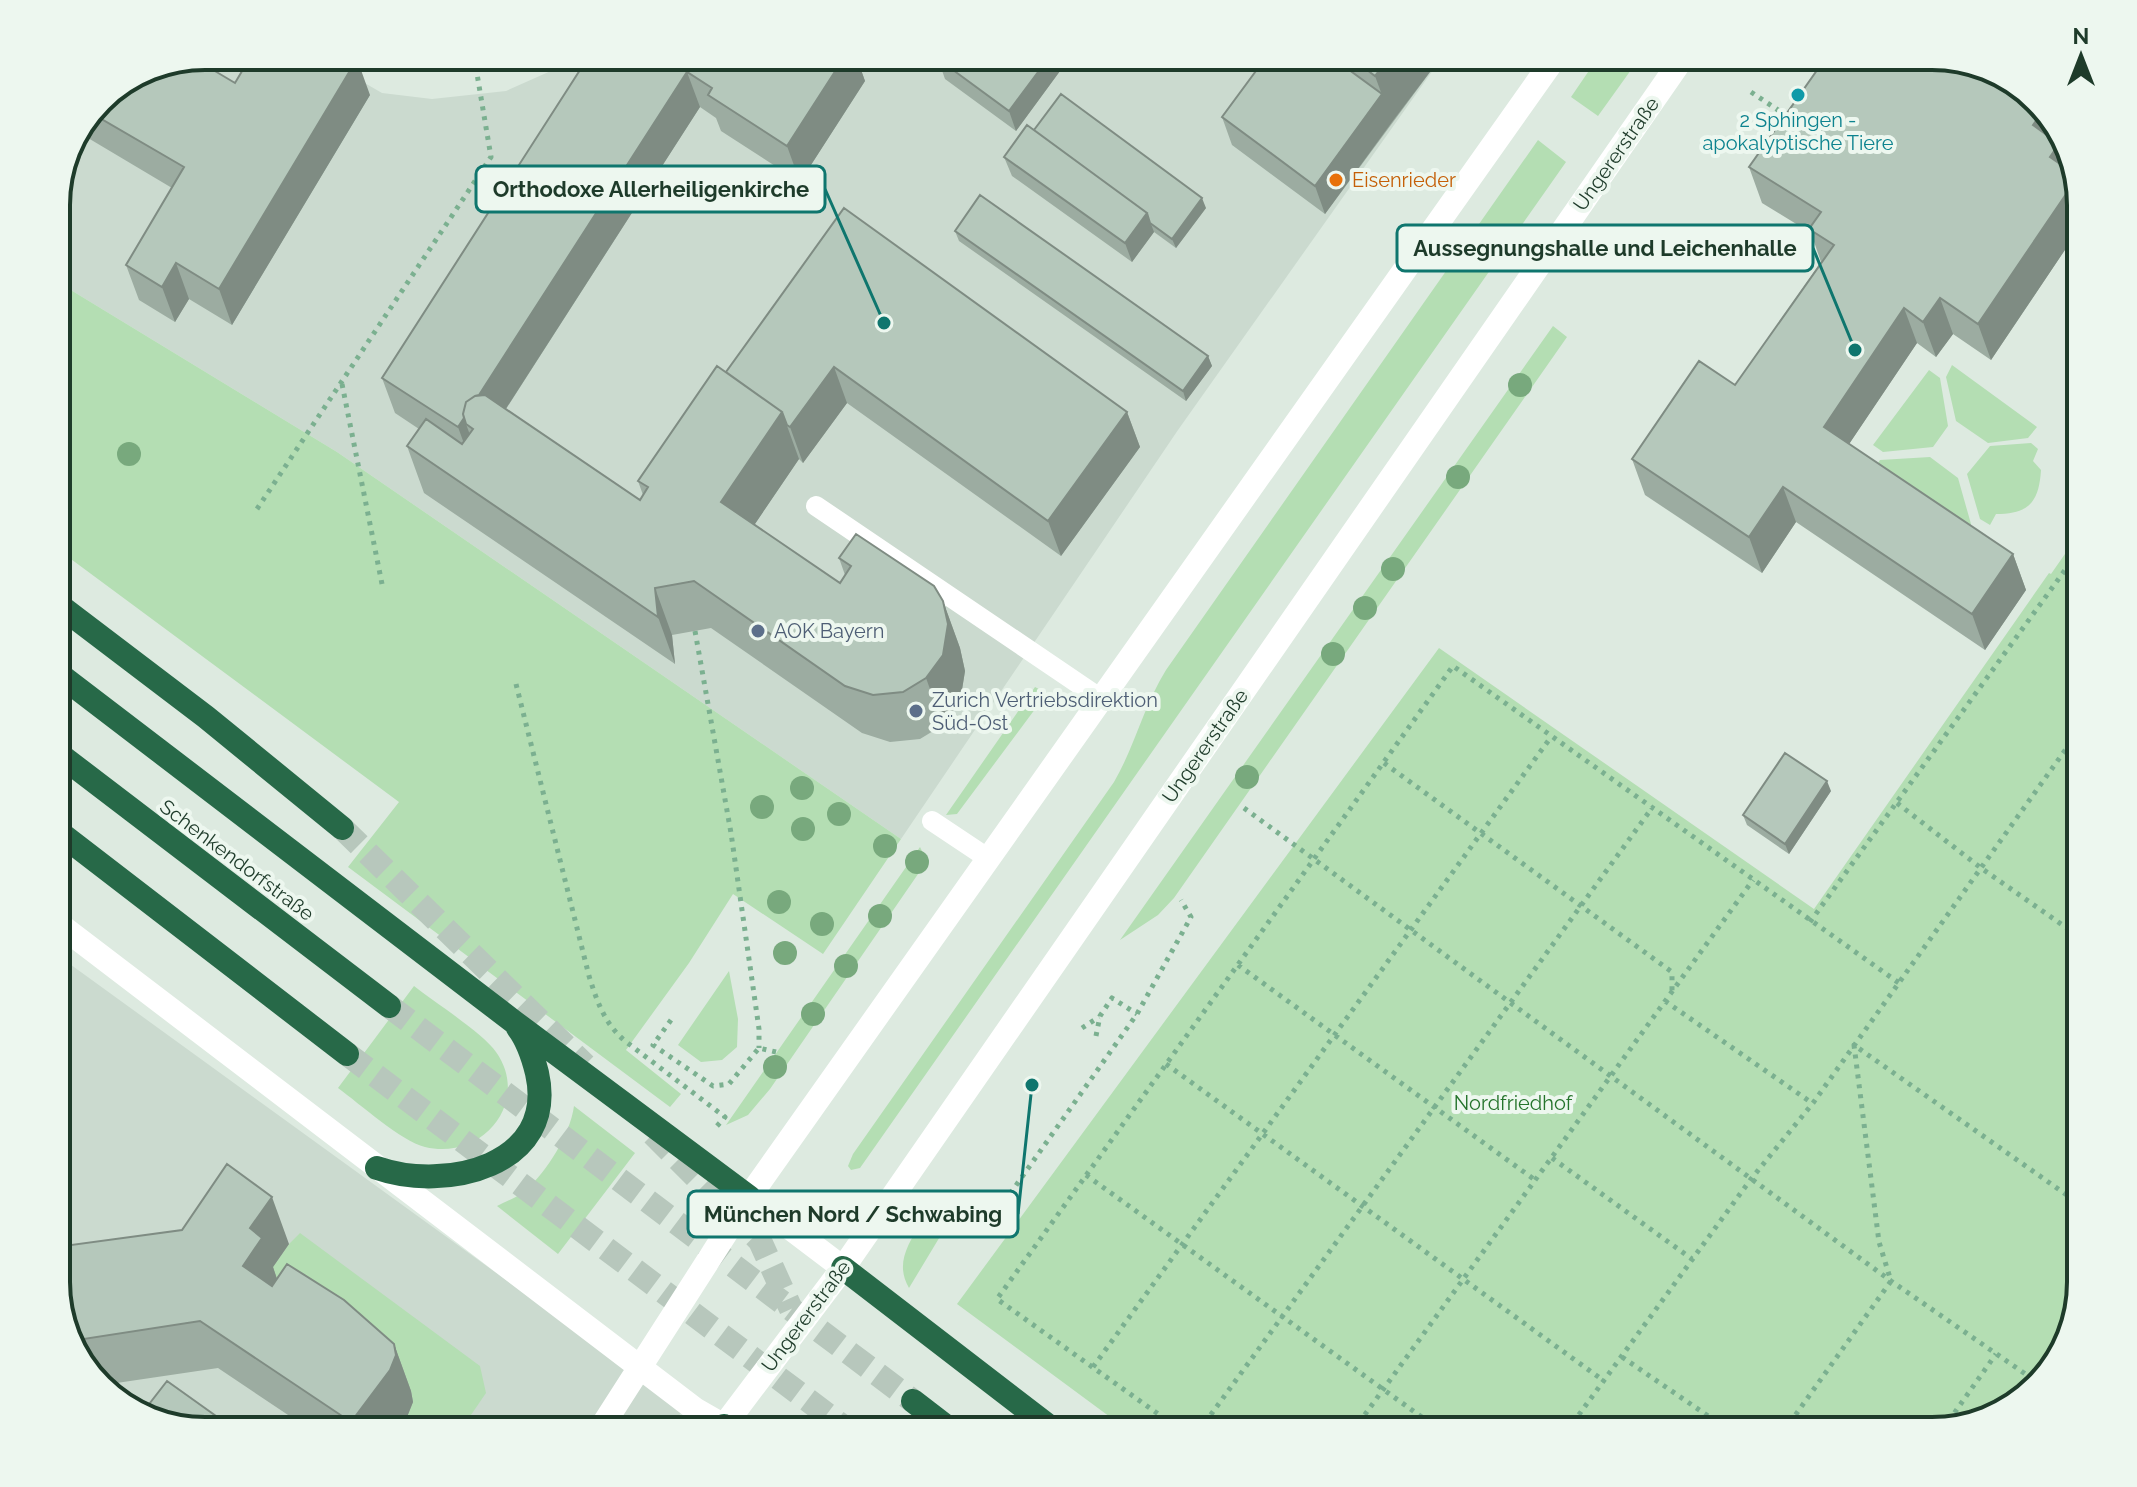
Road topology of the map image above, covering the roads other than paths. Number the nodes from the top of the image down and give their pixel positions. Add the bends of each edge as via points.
1 (1546, 70) edge
2 (1674, 70) edge
3 (816, 506) dead end
4 (70, 614) edge
5 (70, 683) edge
6 (1101, 699) junction
7 (70, 763) edge
8 (932, 821) dead end
9 (342, 828) tunnel mouth
10 (70, 841) edge
11 (989, 859) junction
12 (70, 933) edge
13 (389, 1006) tunnel mouth
14 (514, 1022) junction
15 (347, 1054) tunnel mouth
16 (377, 1168) junction
17 (749, 1197) junction
18 (843, 1268) junction
19 (640, 1367) junction
20 (913, 1401) tunnel mouth
21 (608, 1417) edge
22 (707, 1417) edge
23 (734, 1417) edge
24 (934, 1417) edge
25 (1037, 1417) edge

1 - 6 main road
2 - 18 main road, Ungererstraße
3 - 6 lane
4 - 9 highway
5 - 14 highway
6 - 11 main road
7 - 13 highway, Schenkendorfstraße
8 - 11 lane
10 - 15 highway
11 - 17 main road
12 - 16 main road
14 - 16 highway via 532,1055 539,1101 531,1127 512,1153 462,1174 408,1175
14 - 17 highway
16 - 19 main road
17 - 18 main road
17 - 19 main road
18 - 23 main road, Ungererstraße
18 - 25 highway
19 - 21 main road
19 - 22 main road
20 - 24 highway

